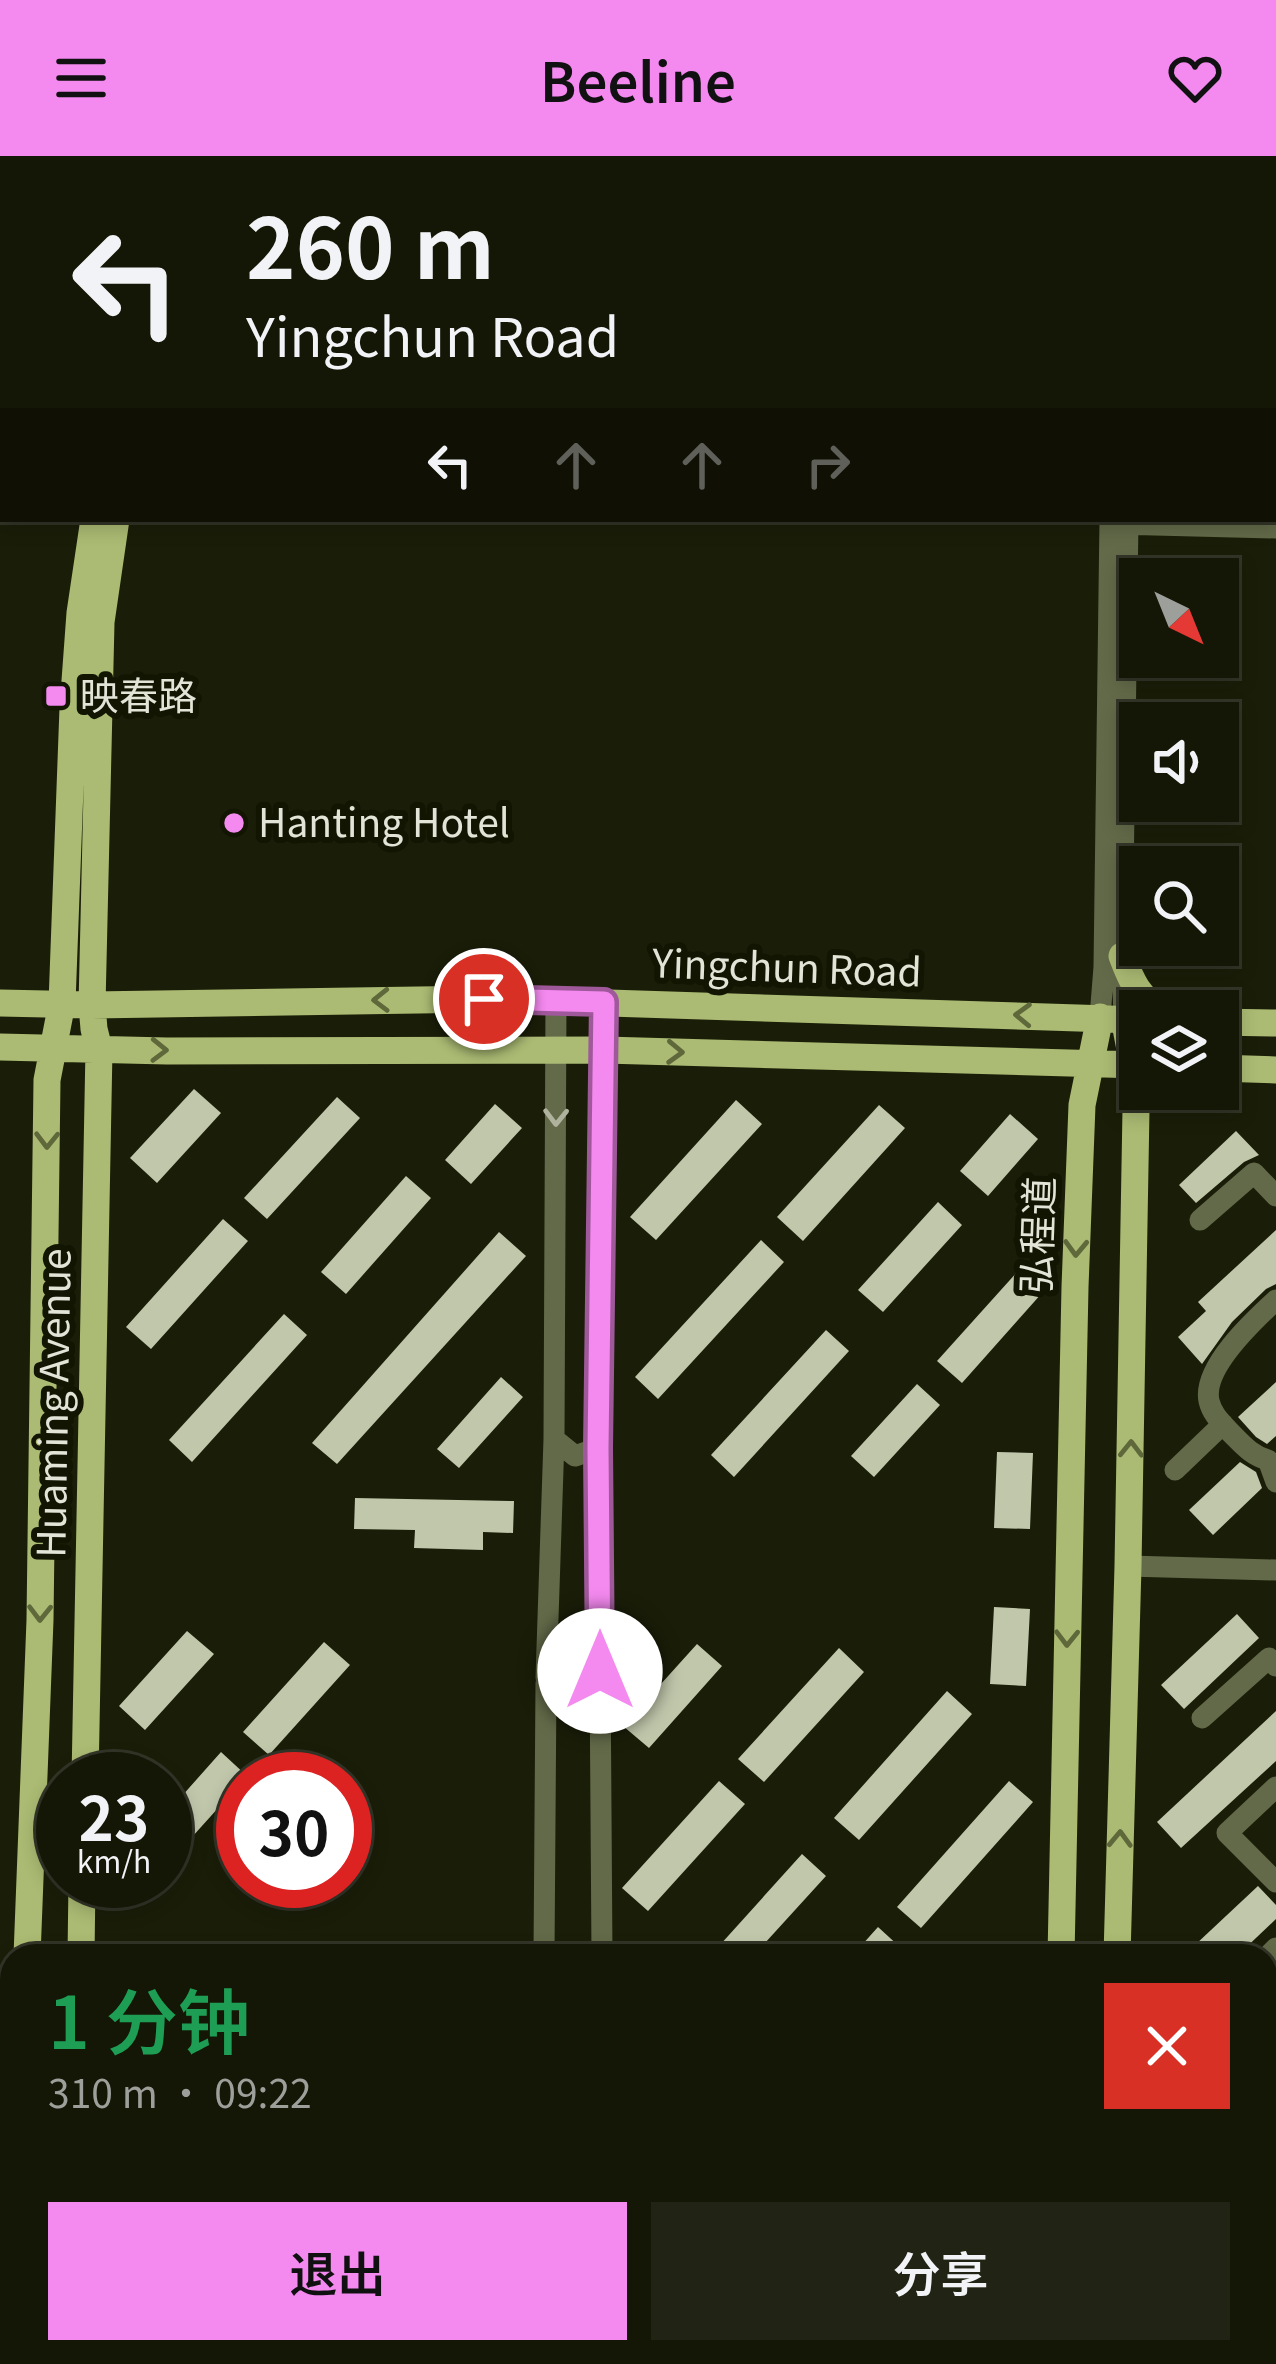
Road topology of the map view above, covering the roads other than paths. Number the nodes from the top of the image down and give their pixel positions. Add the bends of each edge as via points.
1 (94, 522) edge
2 (116, 522) edge
3 (1119, 522) edge
4 (1276, 528) edge
5 (1113, 956) junction
6 (1139, 990) edge
7 (1119, 996) edge
8 (556, 1000) junction
9 (604, 1002) junction
10 (0, 1003) edge
11 (1239, 1022) edge
12 (1276, 1023) edge
13 (58, 1025) junction
14 (95, 1028) junction
15 (1119, 1037) edge
16 (1119, 1037) edge
17 (1119, 1045) edge
18 (0, 1047) edge
19 (557, 1050) junction
20 (605, 1051) junction
21 (1239, 1069) edge
22 (1276, 1070) edge
23 (1134, 1110) edge
24 (1141, 1110) edge
25 (1136, 1129) junction
26 (1276, 1196) edge
27 (1200, 1220) dead end
28 (1276, 1300) edge
29 (1223, 1424) junction
30 (554, 1438) junction
31 (598, 1448) junction
32 (1273, 1464) edge
33 (1175, 1469) dead end
34 (1128, 1566) junction
35 (1276, 1570) edge
36 (1276, 1666) edge
37 (600, 1671) junction
38 (546, 1683) junction
39 (1202, 1718) dead end
40 (85, 1752) edge
41 (1276, 1787) edge
42 (1276, 1882) edge
43 (82, 1908) edge
44 (27, 1944) edge
45 (81, 1944) edge
46 (544, 1944) edge
47 (602, 1944) edge
48 (1060, 1944) edge
49 (1117, 1944) edge

1 - 13 main road, Huaming Avenue via 73,708
2 - 14 main road, Huaming Avenue via 101,622
3 - 4 street
3 - 5 street, 弘程道
5 - 6 main road
5 - 7 street, 弘程道
8 - 9 main road, Yingchun Road
8 -> 14 main road, Yingchun Road
8 - 19 street
15 -> 9 main road, Yingchun Road
9 - 20 street
10 - 13 main road, Yingchun Road
11 - 12 main road
13 - 14 main road, Yingchun Road
13 - 14 main road, Yingchun Road
13 - 18 main road, Yingchun Road
13 -> 44 main road, Huaming Avenue via 47,1080
14 -> 19 main road, Yingchun Road via 366,1052
14 - 40 main road, Huaming Avenue
20 -> 16 main road, Yingchun Road
17 -> 48 main road, 弘程道 via 1083,1090
19 - 20 main road, Yingchun Road
19 -> 30 street
20 - 31 street
21 - 22 main road
23 - 25 main road, 弘程道
24 - 25 main road
34 -> 25 main road, 弘程道
26 - 27 street via 1254,1173
28 - 29 street via 1213,1372 1207,1396
29 - 32 street via 1252,1455
29 - 33 street
30 - 31 street via 575,1456
30 - 38 street
31 - 37 street
34 - 35 street
49 -> 34 main road, 弘程道
36 - 39 street via 1269,1658
37 - 38 street via 579,1656 556,1663
37 - 47 street
38 - 46 street
41 - 42 street via 1227,1833
43 - 45 main road

